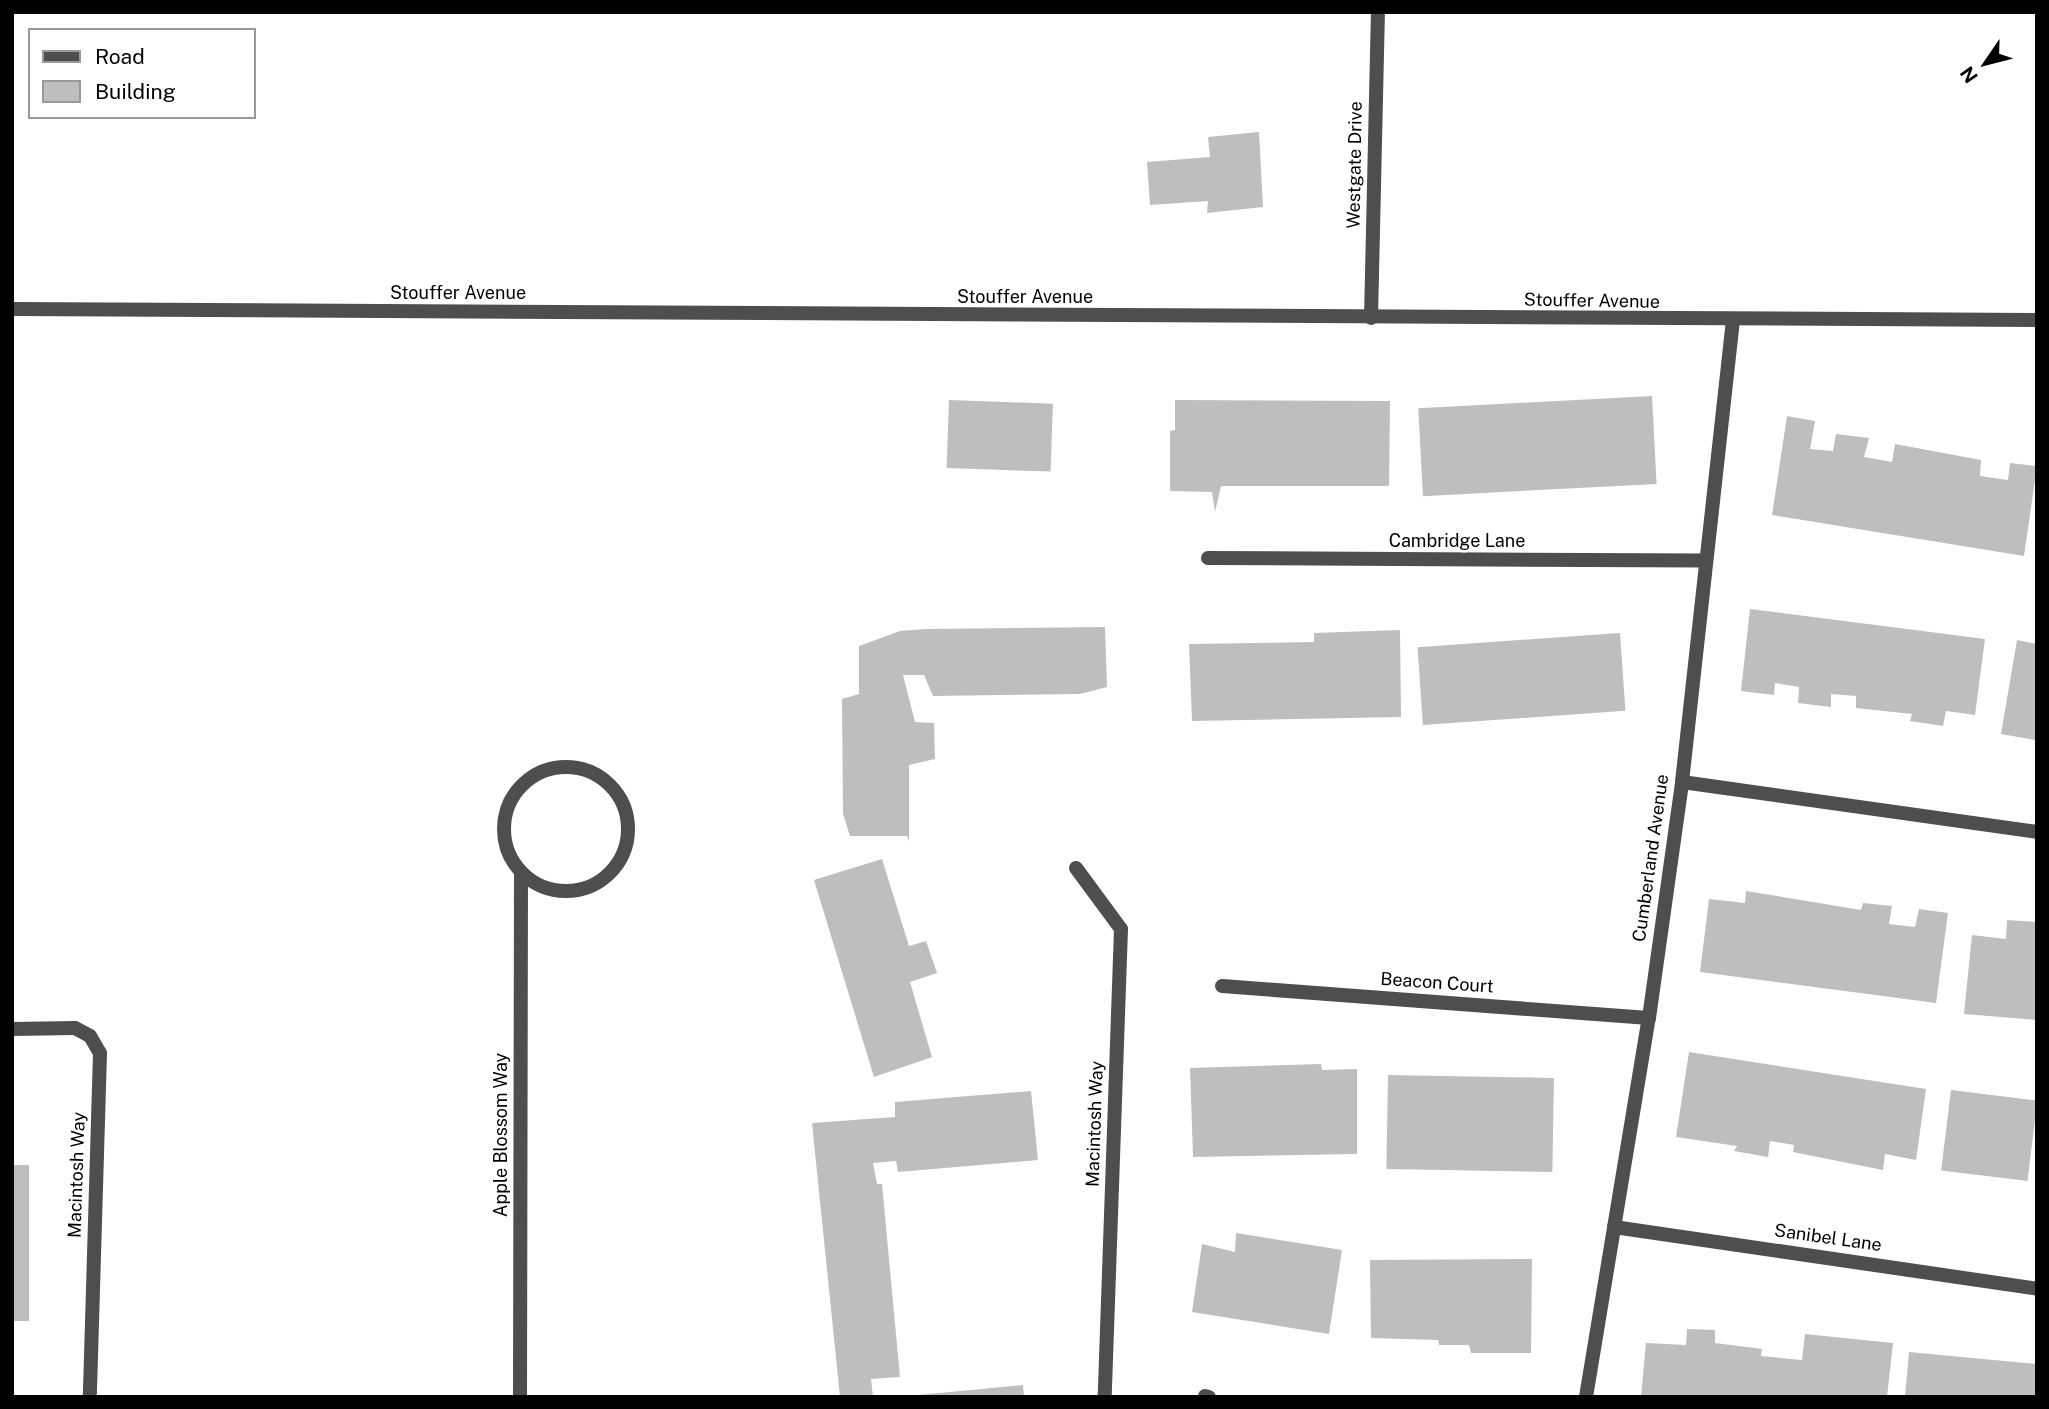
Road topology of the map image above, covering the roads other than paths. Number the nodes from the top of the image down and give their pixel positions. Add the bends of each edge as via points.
1 (1378, 12) edge
2 (12, 309) edge
3 (1371, 318) junction
4 (2037, 320) edge
5 (1733, 321) junction
6 (1208, 558) dead end
7 (1705, 561) junction
8 (1682, 782) junction
9 (2037, 832) edge
10 (1076, 868) dead end
11 (521, 873) junction
12 (1222, 986) dead end
13 (1649, 1018) junction
14 (12, 1029) edge
15 (1614, 1227) junction
16 (2037, 1289) edge
17 (90, 1397) edge
18 (520, 1397) edge
19 (1105, 1397) edge
20 (1586, 1397) edge

1 - 3 street, Westgate Drive
2 - 3 street, Stouffer Avenue
3 - 5 street, Stouffer Avenue
4 - 5 street, Stouffer Avenue
5 - 7 street, Cumberland Avenue
6 - 7 street, Cambridge Lane
7 - 8 street, Cumberland Avenue
8 - 9 street
8 - 13 street, Cumberland Avenue
10 - 19 street, Macintosh Way via 1121,929
11 - 11 street via 541,887 565,892 589,888 610,874 624,854 628,831 624,807 611,786 591,772 567,767 543,771 522,785 508,805 503,828 508,852
11 - 18 street, Apple Blossom Way
12 - 13 street, Beacon Court
13 - 15 street, Cumberland Avenue
14 - 17 street, Macintosh Way via 75,1028 90,1036 100,1053
15 - 16 street, Sanibel Lane
15 - 20 street, Cumberland Avenue

